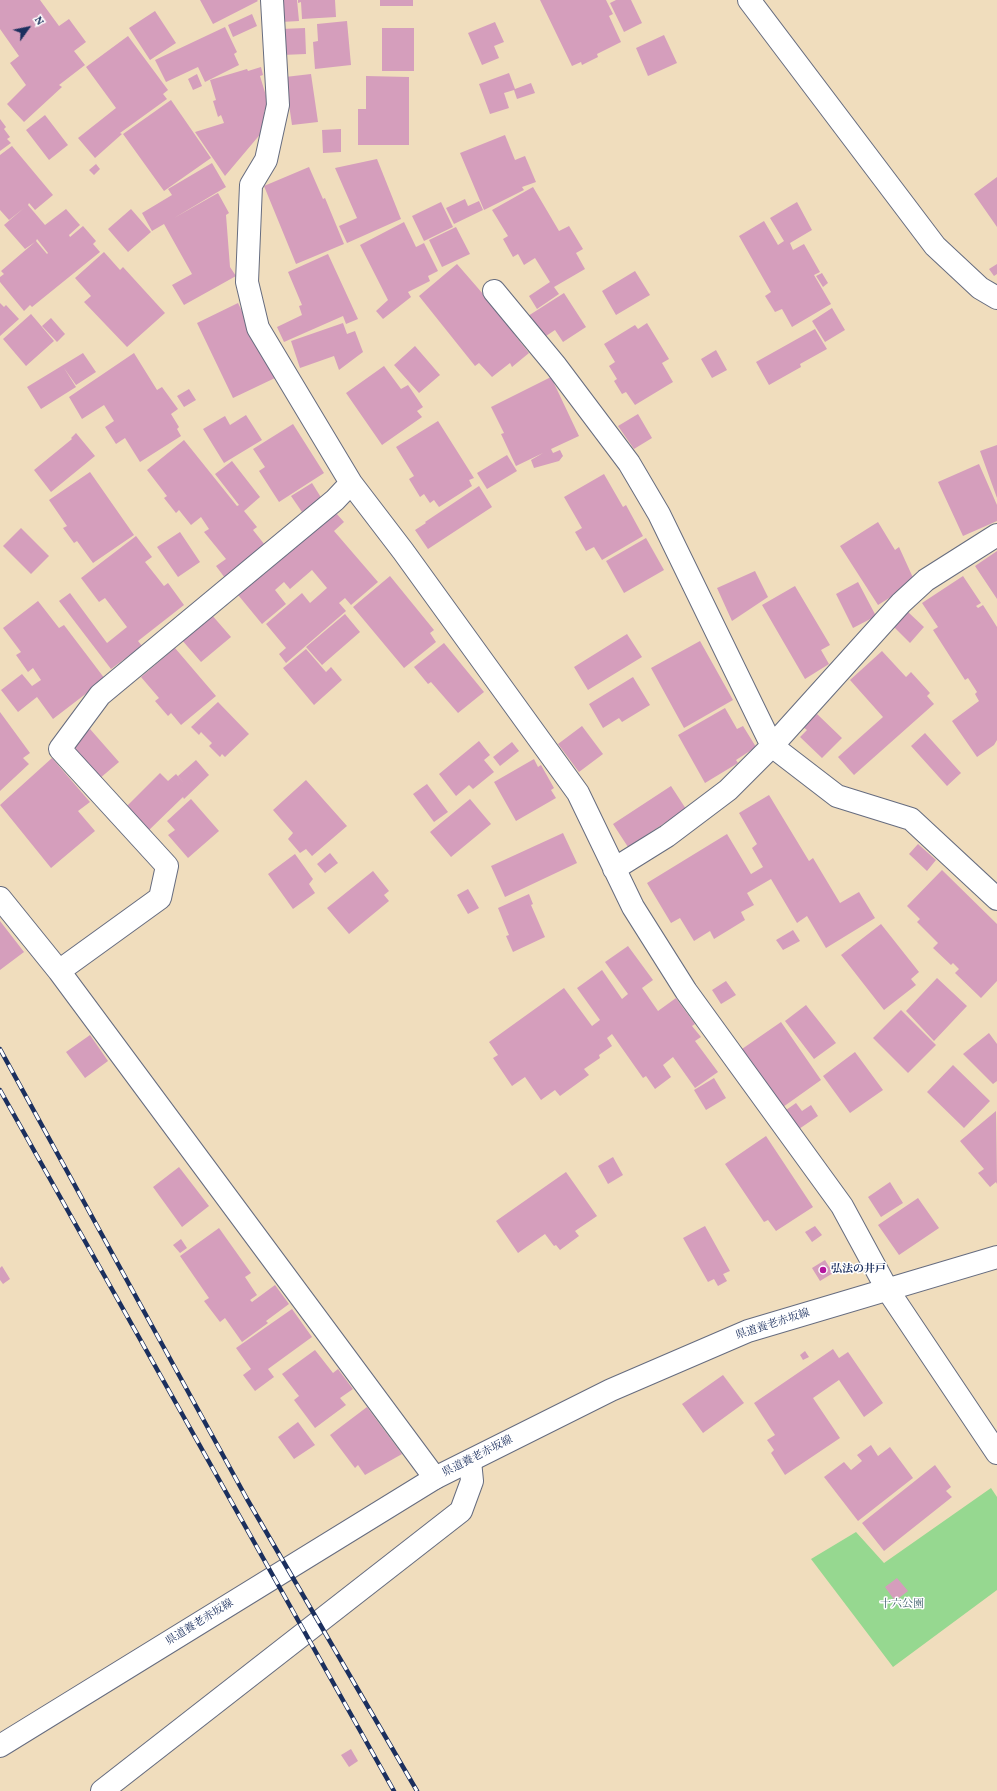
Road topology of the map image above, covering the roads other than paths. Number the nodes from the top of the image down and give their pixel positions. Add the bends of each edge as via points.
1 (272, 0) edge
2 (749, 0) edge
3 (494, 290) dead end
4 (997, 298) edge
5 (351, 483) junction
6 (997, 535) edge
7 (772, 746) junction
8 (614, 869) junction
9 (0, 898) edge
10 (997, 899) edge
11 (58, 971) junction
12 (997, 1257) edge
13 (886, 1289) junction
14 (997, 1453) edge
15 (470, 1461) junction
16 (436, 1478) junction
17 (0, 1746) edge
18 (102, 1791) edge

1 - 5 street via 278,105 266,160 251,185 247,282 258,328
2 - 4 street via 935,246 980,288
3 - 7 street via 556,366 629,463 659,514
5 - 8 street via 578,792
5 - 11 street via 335,500 100,695 60,749 166,866 160,898
6 - 7 street via 926,580 901,603
7 - 8 street via 728,790 667,836
7 - 10 street via 837,796 911,819
8 - 13 street via 633,907 686,991 842,1206
9 - 11 street
11 - 16 street
12 - 13 street, 県道養老赤坂線
13 - 14 street
13 - 15 street, 県道養老赤坂線 via 748,1331 611,1390
15 - 16 street, 県道養老赤坂線
15 - 18 street via 472,1481 461,1511
16 - 17 street, 県道養老赤坂線

